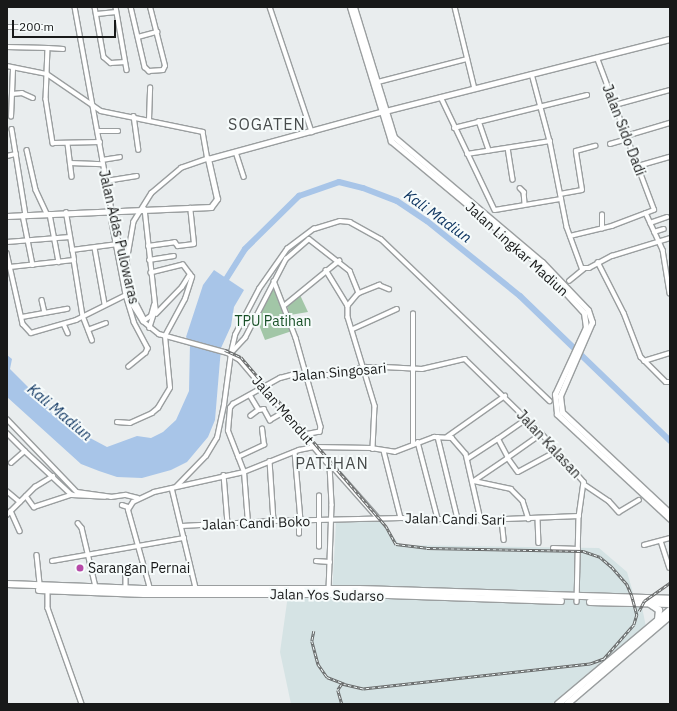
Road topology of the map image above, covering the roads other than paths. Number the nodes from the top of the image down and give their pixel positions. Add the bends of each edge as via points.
1 (75, 7) edge
2 (95, 7) edge
3 (116, 7) edge
4 (131, 7) edge
5 (150, 7) edge
6 (270, 7) edge
7 (350, 7) edge
8 (354, 7) edge
9 (455, 7) edge
10 (116, 12) junction
11 (97, 14) junction
12 (7, 27) edge
13 (43, 27) dead end
14 (157, 32) junction
15 (138, 37) junction
16 (670, 39) edge
17 (7, 47) edge
18 (48, 48) junction
19 (63, 49) dead end
20 (597, 58) junction
21 (467, 59) junction
22 (125, 62) junction
23 (7, 66) edge
24 (14, 69) junction
25 (126, 70) dead end
26 (47, 74) junction
27 (532, 74) junction
28 (378, 82) junction
29 (150, 88) dead end
30 (475, 89) junction
31 (670, 90) edge
32 (12, 94) junction
33 (587, 95) dead end
34 (441, 97) junction
35 (33, 98) dead end
36 (615, 105) junction
37 (94, 106) junction
38 (541, 106) junction
39 (383, 112) junction
40 (134, 116) junction
41 (11, 117) dead end
42 (149, 120) junction
43 (479, 121) junction
44 (670, 123) edge
45 (454, 128) junction
46 (12, 129) dead end
47 (98, 131) junction
48 (118, 131) dead end
49 (312, 132) junction
50 (626, 137) junction
51 (550, 141) junction
52 (100, 142) junction
53 (68, 144) junction
54 (610, 144) dead end
55 (595, 146) dead end
56 (508, 148) junction
57 (27, 150) dead end
58 (139, 150) dead end
59 (489, 150) junction
60 (236, 152) junction
61 (16, 154) junction
62 (467, 154) junction
63 (7, 156) edge
64 (120, 157) dead end
65 (670, 157) edge
66 (208, 159) junction
67 (103, 162) junction
68 (70, 163) junction
69 (638, 166) junction
70 (137, 176) dead end
71 (72, 177) dead end
72 (244, 177) dead end
73 (513, 180) dead end
74 (106, 181) junction
75 (520, 188) dead end
76 (560, 194) junction
77 (561, 199) junction
78 (525, 204) junction
79 (190, 208) junction
80 (143, 210) junction
81 (495, 210) junction
82 (111, 211) junction
83 (66, 213) junction
84 (646, 213) junction
85 (48, 214) junction
86 (25, 215) junction
87 (602, 215) dead end
88 (7, 216) edge
89 (491, 217) junction
90 (667, 217) dead end
91 (650, 222) junction
92 (501, 228) junction
93 (602, 228) junction
94 (664, 229) dead end
95 (654, 232) junction
96 (570, 236) junction
97 (70, 237) junction
98 (56, 238) junction
99 (670, 238) edge
100 (28, 239) junction
101 (7, 242) edge
102 (659, 243) junction
103 (117, 244) junction
104 (148, 246) junction
105 (95, 248) junction
106 (72, 250) junction
107 (7, 253) edge
108 (174, 256) dead end
109 (74, 260) junction
110 (124, 260) junction
111 (149, 260) junction
112 (339, 261) junction
113 (59, 262) junction
114 (598, 262) junction
115 (33, 264) junction
116 (10, 268) junction
117 (584, 269) junction
118 (326, 270) junction
119 (151, 273) junction
120 (190, 274) junction
121 (274, 281) junction
122 (569, 281) dead end
123 (389, 289) dead end
124 (359, 293) junction
125 (670, 293) edge
126 (126, 295) junction
127 (42, 300) dead end
128 (154, 302) junction
129 (105, 304) junction
130 (285, 305) junction
131 (348, 306) junction
132 (67, 309) dead end
133 (397, 309) dead end
134 (45, 313) junction
135 (156, 314) junction
136 (413, 314) dead end
137 (83, 316) junction
138 (22, 317) junction
139 (106, 323) dead end
140 (64, 324) junction
141 (150, 328) junction
142 (353, 329) junction
143 (88, 330) junction
144 (68, 334) dead end
145 (165, 336) junction
146 (92, 340) dead end
147 (197, 344) joint
148 (670, 353) edge
149 (230, 354) junction
150 (465, 359) joint
151 (644, 361) junction
152 (129, 367) dead end
153 (365, 367) junction
154 (413, 369) junction
155 (307, 374) junction
156 (670, 382) edge
157 (263, 388) junction
158 (250, 395) junction
159 (505, 396) junction
160 (550, 401) dead end
161 (259, 410) junction
162 (284, 412) junction
163 (251, 416) dead end
164 (7, 419) edge
165 (527, 419) junction
166 (117, 422) dead end
167 (262, 429) dead end
168 (7, 432) edge
169 (542, 434) junction
170 (305, 435) junction
171 (447, 436) junction
172 (438, 437) junction
173 (498, 439) junction
174 (418, 442) junction
175 (412, 445) junction
176 (316, 448) junction
177 (373, 449) junction
178 (25, 451) junction
179 (384, 451) junction
180 (557, 451) junction
181 (295, 452) junction
182 (238, 457) junction
183 (508, 458) junction
184 (467, 459) junction
185 (270, 461) junction
186 (10, 463) dead end
187 (331, 466) junction
188 (244, 472) junction
189 (224, 475) junction
190 (53, 476) junction
191 (473, 481) junction
192 (584, 485) junction
193 (174, 488) junction
194 (7, 491) edge
195 (72, 495) junction
196 (26, 496) junction
197 (319, 496) dead end
198 (110, 497) junction
199 (135, 497) junction
200 (639, 500) dead end
201 (20, 502) junction
202 (122, 505) dead end
203 (128, 507) junction
204 (663, 510) junction
205 (11, 511) junction
206 (670, 513) edge
207 (7, 515) edge
208 (579, 516) junction
209 (378, 518) junction
210 (401, 518) junction
211 (538, 518) junction
212 (438, 519) junction
213 (529, 519) junction
214 (670, 519) edge
215 (274, 520) junction
216 (458, 520) junction
217 (481, 520) junction
218 (502, 520) junction
219 (300, 521) junction
220 (319, 521) junction
221 (331, 521) junction
222 (78, 523) dead end
223 (248, 523) junction
224 (228, 524) junction
225 (182, 526) junction
226 (20, 532) dead end
227 (299, 534) dead end
228 (184, 538) junction
229 (670, 538) edge
230 (504, 540) dead end
231 (661, 541) junction
232 (539, 543) dead end
233 (644, 545) dead end
234 (140, 546) junction
235 (319, 547) dead end
236 (553, 548) dead end
237 (578, 549) junction
238 (38, 555) dead end
239 (88, 555) junction
240 (52, 561) dead end
241 (316, 561) dead end
242 (330, 562) junction
243 (670, 568) edge
244 (126, 574) dead end
245 (7, 584) edge
246 (41, 587) junction
247 (96, 587) junction
248 (7, 588) edge
249 (58, 588) junction
250 (126, 588) junction
251 (150, 588) junction
252 (196, 588) junction
253 (329, 590) junction
254 (48, 591) junction
255 (242, 592) junction
256 (670, 599) edge
257 (576, 600) junction
258 (646, 601) junction
259 (660, 604) junction
260 (670, 604) edge
261 (670, 610) edge
262 (667, 615) edge
263 (659, 622) junction
264 (82, 704) edge
265 (558, 704) edge
266 (567, 704) edge

1 - 37 street, Jalan Adas Pulowaras
2 - 11 street
3 - 10 street
4 - 15 street
5 - 14 street
6 - 49 street
7 - 39 main road, Jalan Lingkar Madiun
8 - 28 main road, Jalan Lingkar Madiun
9 - 21 street
10 - 11 street
10 - 22 street
11 - 22 street via 104,57 112,63
12 - 13 street
14 - 15 street
14 - 15 street via 165,66 163,70 150,71 146,68
16 - 20 main road
17 - 18 street
18 - 19 street
18 - 26 street
20 - 27 main road
20 - 36 street, Jalan Sido Dadi
21 - 28 street
21 - 30 street
22 - 25 street
23 - 24 street
24 - 26 street
24 - 32 street
26 - 37 street
26 - 53 street via 50,138 54,143
27 - 30 main road
27 - 38 street
28 - 39 main road, Jalan Lingkar Madiun
29 - 42 street
30 - 34 main road
31 - 36 street
32 - 35 street via 22,93
32 - 41 street
33 - 38 street
34 - 39 main road
34 - 45 street
36 - 50 street, Jalan Sido Dadi
37 - 40 street via 103,111
37 - 47 street, Jalan Adas Pulowaras
38 - 43 street
38 - 51 street
39 - 49 street
39 - 89 main road, Jalan Lingkar Madiun via 398,142
39 - 92 main road, Jalan Lingkar Madiun via 387,135 396,146
40 - 42 street
40 - 58 street
42 - 66 street via 203,132
43 - 45 street
43 - 59 street
44 - 50 street
45 - 62 street
46 - 61 street
47 - 48 street
47 - 52 street, Jalan Adas Pulowaras
49 - 60 street
50 - 54 street
50 - 69 street, Jalan Sido Dadi
51 - 56 street
51 - 76 street
52 - 53 street
52 - 67 street, Jalan Adas Pulowaras
53 - 68 street
55 - 76 street via 576,151 582,190
56 - 59 street
56 - 73 street
57 - 85 street via 36,190
59 - 62 street
60 - 66 street
60 - 72 street
61 - 63 street
61 - 86 street
62 - 81 street
64 - 67 street
65 - 69 street
66 - 79 street via 217,201 209,207
66 - 80 street via 188,165 170,176 152,193
67 - 68 street
67 - 74 street, Jalan Adas Pulowaras
68 - 71 street
69 - 84 street, Jalan Sido Dadi via 654,211
70 - 74 street
74 - 82 street, Jalan Adas Pulowaras
75 - 78 street via 524,192
76 - 77 street
77 - 78 street
77 - 96 street
78 - 81 street
79 - 80 street
79 - 104 street via 194,244 178,246 175,242
80 - 82 street
80 - 104 street
80 - 110 street via 131,229
81 - 89 street
82 - 83 street
82 - 103 street, Jalan Adas Pulowaras
83 - 85 street
83 - 97 street
84 - 91 street
84 - 93 street
85 - 86 street
85 - 98 street
86 - 88 street
86 - 100 street
87 - 93 street
89 - 92 main road, Jalan Lingkar Madiun
90 - 91 street
91 - 95 street
92 - 204 main road, Jalan Lingkar Madiun via 542,262 583,303 591,316 554,402 557,414
93 - 96 street
94 - 95 street
95 - 102 street
96 - 117 street
97 - 98 street
97 - 106 street
98 - 100 street
98 - 113 street
99 - 102 street
100 - 101 street
100 - 115 street
102 - 114 street
102 - 125 street via 664,254
103 - 105 street
103 - 110 street, Jalan Adas Pulowaras
103 - 126 street
104 - 111 street
105 - 106 street
105 - 129 street
106 - 109 street
107 - 116 street
108 - 111 street
109 - 113 street
109 - 137 street
110 - 128 street via 132,295 146,320 151,316
110 - 141 street, Jalan Adas Pulowaras via 133,305
111 - 119 street
112 - 118 street
112 - 121 street via 310,239 286,259
112 - 124 street via 350,271
113 - 115 street
114 - 117 street
114 - 151 street via 624,313
115 - 116 street
116 - 138 street
117 - 122 street
118 - 130 street
118 - 131 street
119 - 120 street via 183,264
119 - 128 street
120 - 135 street via 182,287
120 - 145 street via 191,282 185,300
121 - 130 street
121 - 149 street via 245,338
123 - 124 street via 379,285
124 - 131 street
126 - 129 street
126 - 152 street via 134,322 148,348 146,353
127 - 134 street
128 - 135 street
129 - 137 street
130 - 155 street
131 - 142 street via 347,316
132 - 134 street
133 - 142 street
134 - 138 street
135 - 141 street
136 - 154 street
137 - 140 street
137 - 143 street
138 - 140 street via 25,330 31,333
139 - 143 street
140 - 144 street
141 - 145 street, Jalan Adas Pulowaras
142 - 153 street
143 - 146 street
145 - 147 street, Jalan Adas Pulowaras
145 - 166 street via 170,382 168,394 158,408 142,419 130,423
147 - 149 street, Jalan Mendut
148 - 151 street
149 - 157 street, Jalan Mendut via 240,360
149 - 160 street via 235,335 256,294 286,249 314,229 326,224 350,222 375,234
149 - 193 street via 217,438 206,456
150 - 154 street, Jalan Singosari via 431,368
150 - 159 street, Jalan Kalasan
151 - 156 street via 666,382
153 - 154 street, Jalan Singosari
153 - 155 street, Jalan Singosari via 333,375
153 - 177 street via 375,409
154 - 175 street
155 - 157 street, Jalan Singosari via 290,375
155 - 170 street via 322,429 320,432
157 - 158 street, Jalan Singosari
157 - 162 street, Jalan Mendut
158 - 161 street
158 - 182 street, Jalan Singosari via 230,408 228,431
159 - 165 street, Jalan Kalasan
159 - 171 street
161 - 162 street via 264,410 270,420
161 - 163 street
162 - 170 street, Jalan Mendut
164 - 198 street via 77,492
165 - 169 street, Jalan Kalasan
165 - 173 street
167 - 182 street via 264,445
168 - 178 street
169 - 180 street, Jalan Kalasan
169 - 183 street
170 - 176 street, Jalan Mendut
171 - 172 street
171 - 184 street via 458,442
172 - 174 street
172 - 216 street
173 - 183 street
173 - 184 street
174 - 175 street
174 - 212 street
175 - 179 street via 396,452
176 - 177 street
176 - 181 street
176 - 187 street, Jalan Mendut
177 - 179 street
178 - 186 street
178 - 190 street
179 - 210 street
180 - 183 street via 519,473
180 - 192 street, Jalan Kalasan via 579,474
181 - 185 street
181 - 219 street
182 - 188 street
183 - 191 street
184 - 191 street
185 - 188 street
185 - 215 street
187 - 209 street, Jalan Mendut
187 - 221 street
188 - 189 street
188 - 223 street
189 - 193 street
189 - 224 street
190 - 195 street
190 - 196 street
191 - 213 street via 511,489 523,501
191 - 217 street
192 - 200 street via 609,501 619,512
192 - 208 street, Jalan Kalasan
193 - 199 street
193 - 225 street
194 - 201 street
195 - 196 street via 34,507
195 - 198 street
196 - 201 street
197 - 220 street
198 - 199 street
199 - 203 street
201 - 205 street
202 - 203 street
203 - 234 street
204 - 206 main road, Jalan Lingkar Madiun
204 - 214 main road, Jalan Lingkar Madiun
205 - 207 street
205 - 226 street
208 - 211 street, Jalan Candi Sari
208 - 237 street, Jalan Kalasan
209 - 210 street, Jalan Candi Sari
209 - 221 street, Jalan Candi Sari
210 - 212 street, Jalan Candi Sari
211 - 213 street, Jalan Candi Sari
211 - 232 street
212 - 216 street, Jalan Candi Sari
213 - 218 street, Jalan Candi Sari
215 - 219 street, Jalan Candi Boko
215 - 223 street, Jalan Candi Boko
216 - 217 street, Jalan Candi Sari
217 - 218 street, Jalan Candi Sari
218 - 230 street
219 - 220 street, Jalan Candi Boko
219 - 227 street
220 - 221 street, Jalan Candi Boko
220 - 235 street
221 - 242 street
222 - 239 street
223 - 224 street, Jalan Candi Boko
224 - 225 street, Jalan Candi Boko
225 - 228 street
228 - 234 street
228 - 252 street
229 - 231 street
231 - 233 street
231 - 243 street
234 - 239 street
234 - 251 street
236 - 237 street
237 - 257 street, Jalan Kalasan
238 - 246 street
239 - 240 street
239 - 247 street
241 - 242 street
242 - 253 street
244 - 250 street
245 - 246 highway, Jalan Yos Sudarso
246 - 249 highway, Jalan Yos Sudarso
247 - 249 highway, Jalan Yos Sudarso
247 - 250 highway, Jalan Yos Sudarso
248 - 254 highway, Jalan Yos Sudarso
249 - 254 highway, Jalan Yos Sudarso
249 - 255 highway, Jalan Yos Sudarso
250 - 251 highway, Jalan Yos Sudarso
251 - 252 highway, Jalan Yos Sudarso
252 - 255 highway, Jalan Yos Sudarso
253 - 255 highway, Jalan Yos Sudarso
253 - 257 highway, Jalan Yos Sudarso
254 - 264 street via 48,608
255 - 257 highway, Jalan Yos Sudarso
256 - 258 highway, Jalan Yos Sudarso
257 - 258 highway, Jalan Yos Sudarso
258 - 259 highway
258 - 263 highway via 659,610
259 - 260 highway
259 - 262 highway
261 - 262 highway
262 - 263 highway
263 - 265 highway
263 - 266 highway

